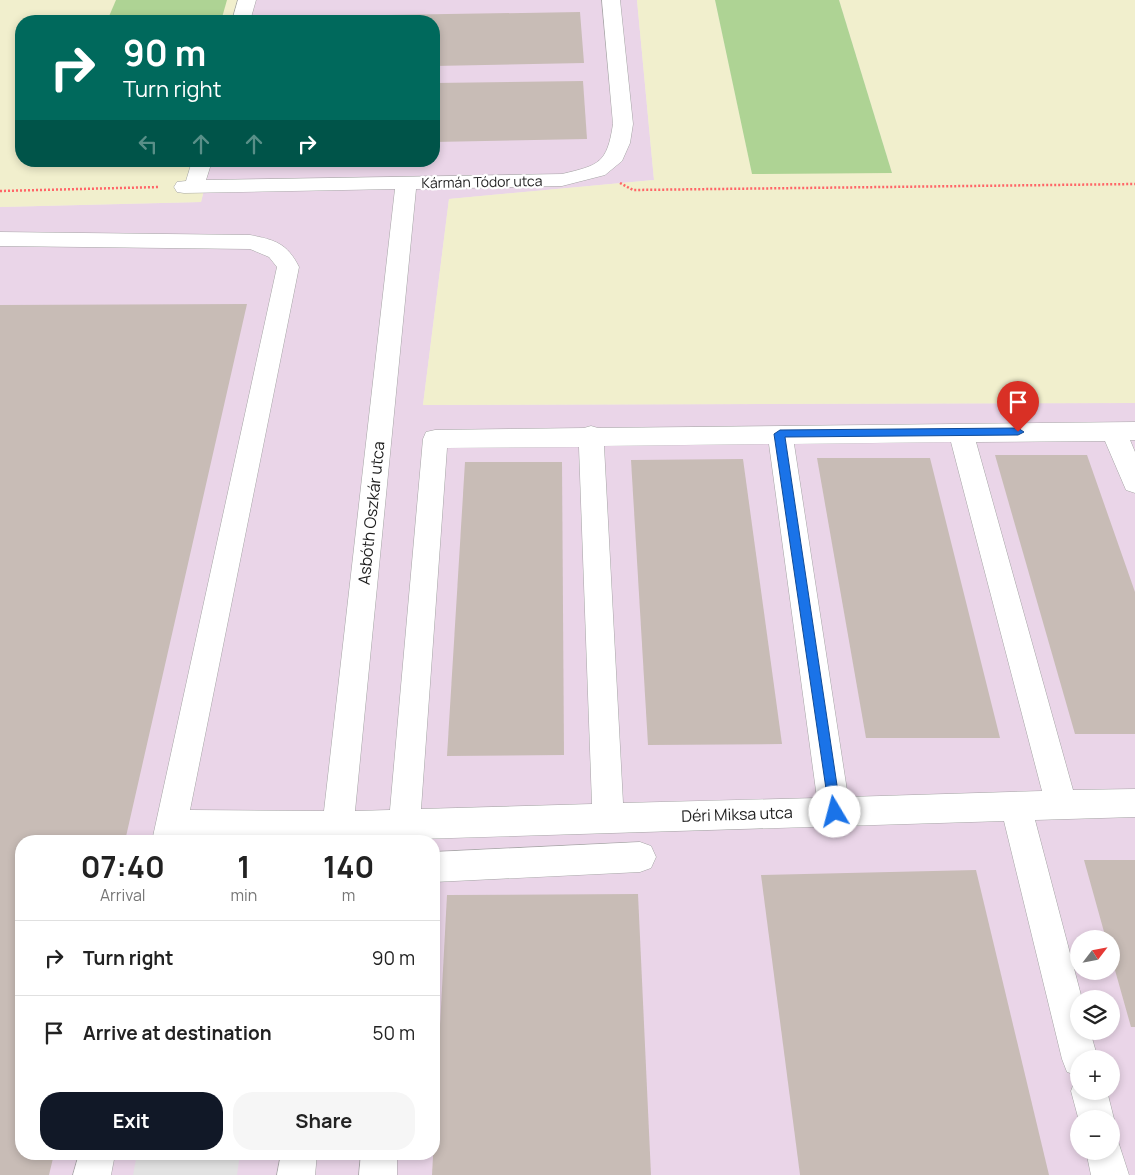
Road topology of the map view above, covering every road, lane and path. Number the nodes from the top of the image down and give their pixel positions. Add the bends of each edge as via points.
1 (247, 0) edge
2 (611, 0) edge
3 (243, 15) edge
4 (199, 167) edge
5 (598, 171) junction
6 (406, 184) junction
7 (1135, 184) edge
8 (189, 187) junction
9 (0, 191) edge
10 (0, 238) edge
11 (1125, 431) edge
12 (961, 432) junction
13 (780, 434) junction
14 (591, 436) junction
15 (1135, 483) edge
16 (1135, 803) edge
17 (1061, 805) junction
18 (1016, 806) junction
19 (835, 812) junction
20 (600, 818) junction
21 (404, 824) junction
22 (169, 833) edge
23 (337, 834) edge
24 (640, 857) dead end
25 (593, 859) junction
26 (440, 867) edge
27 (1078, 1050) edge
28 (96, 1160) edge
29 (298, 1160) edge
30 (379, 1160) edge
31 (1106, 1160) edge
32 (92, 1175) edge
33 (296, 1175) edge
34 (378, 1175) edge
35 (1110, 1175) edge

1 - 3 street
2 - 5 street via 624,124 612,160
4 - 8 street
5 - 6 street, Kármán Tódor utca via 562,180
5 - 7 path via 633,190
6 - 8 street, Kármán Tódor utca
6 - 23 street, Asbóth Oszkár utca
8 - 9 path
10 - 22 street via 250,242 278,251 288,267
11 - 12 street
11 - 15 street
12 - 13 street
12 - 17 street
13 - 14 street
13 - 19 street
14 - 20 street
14 - 21 street via 435,438
16 - 17 street, Déri Miksa utca
17 - 18 street, Déri Miksa utca
18 - 19 street, Déri Miksa utca
18 - 27 street
19 - 20 street, Déri Miksa utca
20 - 21 street, Déri Miksa utca
20 - 25 street
21 - 23 street, Déri Miksa utca
22 - 23 street, Déri Miksa utca
24 - 25 street
25 - 26 street
28 - 32 street
29 - 33 street
30 - 34 street
31 - 35 street

